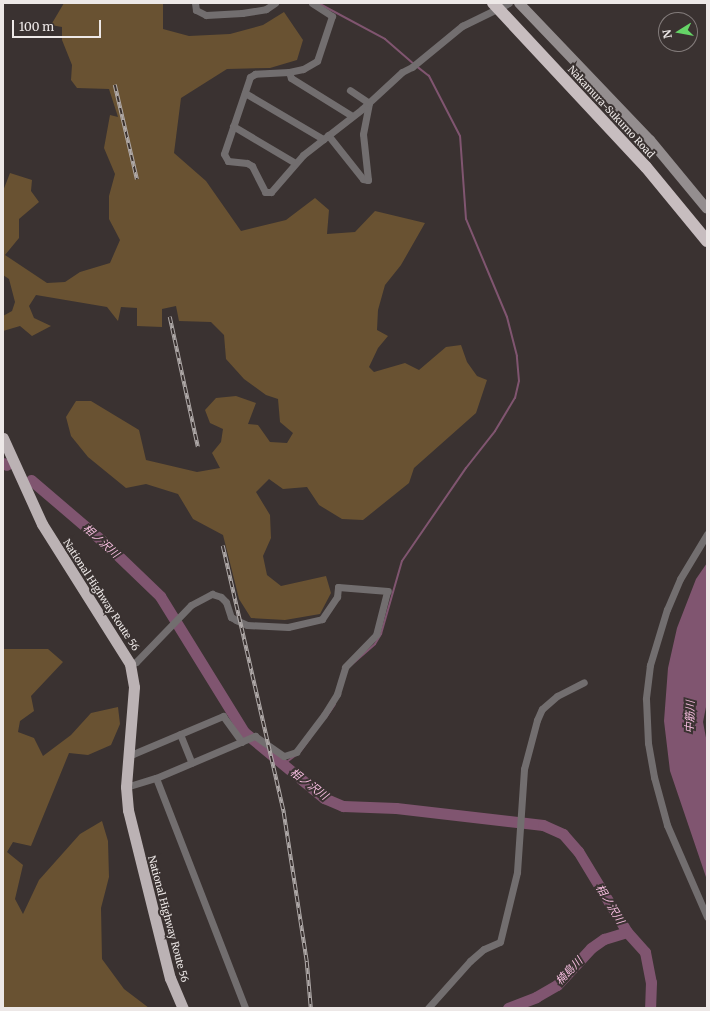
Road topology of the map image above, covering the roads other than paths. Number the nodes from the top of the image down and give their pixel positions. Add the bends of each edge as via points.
1 (195, 3) edge
2 (275, 3) edge
3 (312, 3) edge
4 (493, 3) edge
5 (509, 3) edge
6 (519, 3) edge
7 (289, 72) junction
8 (350, 90) dead end
9 (245, 93) junction
10 (369, 103) junction
11 (352, 116) junction
12 (233, 126) junction
13 (325, 137) junction
14 (295, 162) junction
15 (707, 209) edge
16 (707, 241) edge
17 (3, 438) edge
18 (707, 534) edge
19 (130, 664) junction
20 (584, 682) dead end
21 (180, 734) junction
22 (244, 741) junction
23 (129, 753) junction
24 (192, 763) junction
25 (156, 778) junction
26 (126, 787) junction
27 (707, 917) edge
28 (183, 1008) edge
29 (245, 1008) edge
30 (428, 1008) edge

1 - 2 street via 196,10 206,15 266,9
3 - 7 street via 332,16 317,61 303,69
4 - 16 highway, Nakamura-Sukumo Road, bridge via 646,167
5 - 10 street via 462,26 412,67 390,81
6 - 15 main road via 650,140
7 - 9 street via 255,74 250,77
7 - 11 street via 290,78
8 - 10 street
9 - 12 street
9 - 13 street
10 - 11 street
10 - 13 street via 363,134 368,180 363,179
11 - 13 street
12 - 14 street
12 - 14 street via 225,158 252,166 265,192 271,192
13 - 14 street
17 - 19 highway, National Highway Route 56 via 42,524
18 - 27 street via 680,579 666,609 650,665 646,699 648,743 667,825
19 - 22 street via 136,662 191,605 212,594 226,602 231,617 247,625 288,627 322,619 337,597 338,587 387,591 376,635 345,667 337,694 296,752 284,756 255,736
19 - 23 highway, National Highway Route 56 via 134,686
20 - 30 street via 557,696 540,715 524,769 517,872 500,942 484,949 470,961
21 - 22 street via 223,716
21 - 23 street via 133,754
21 - 24 street
22 - 24 street
23 - 26 highway, National Highway Route 56
24 - 25 street
25 - 26 street
25 - 29 street
26 - 28 highway, National Highway Route 56 via 128,810 170,978

